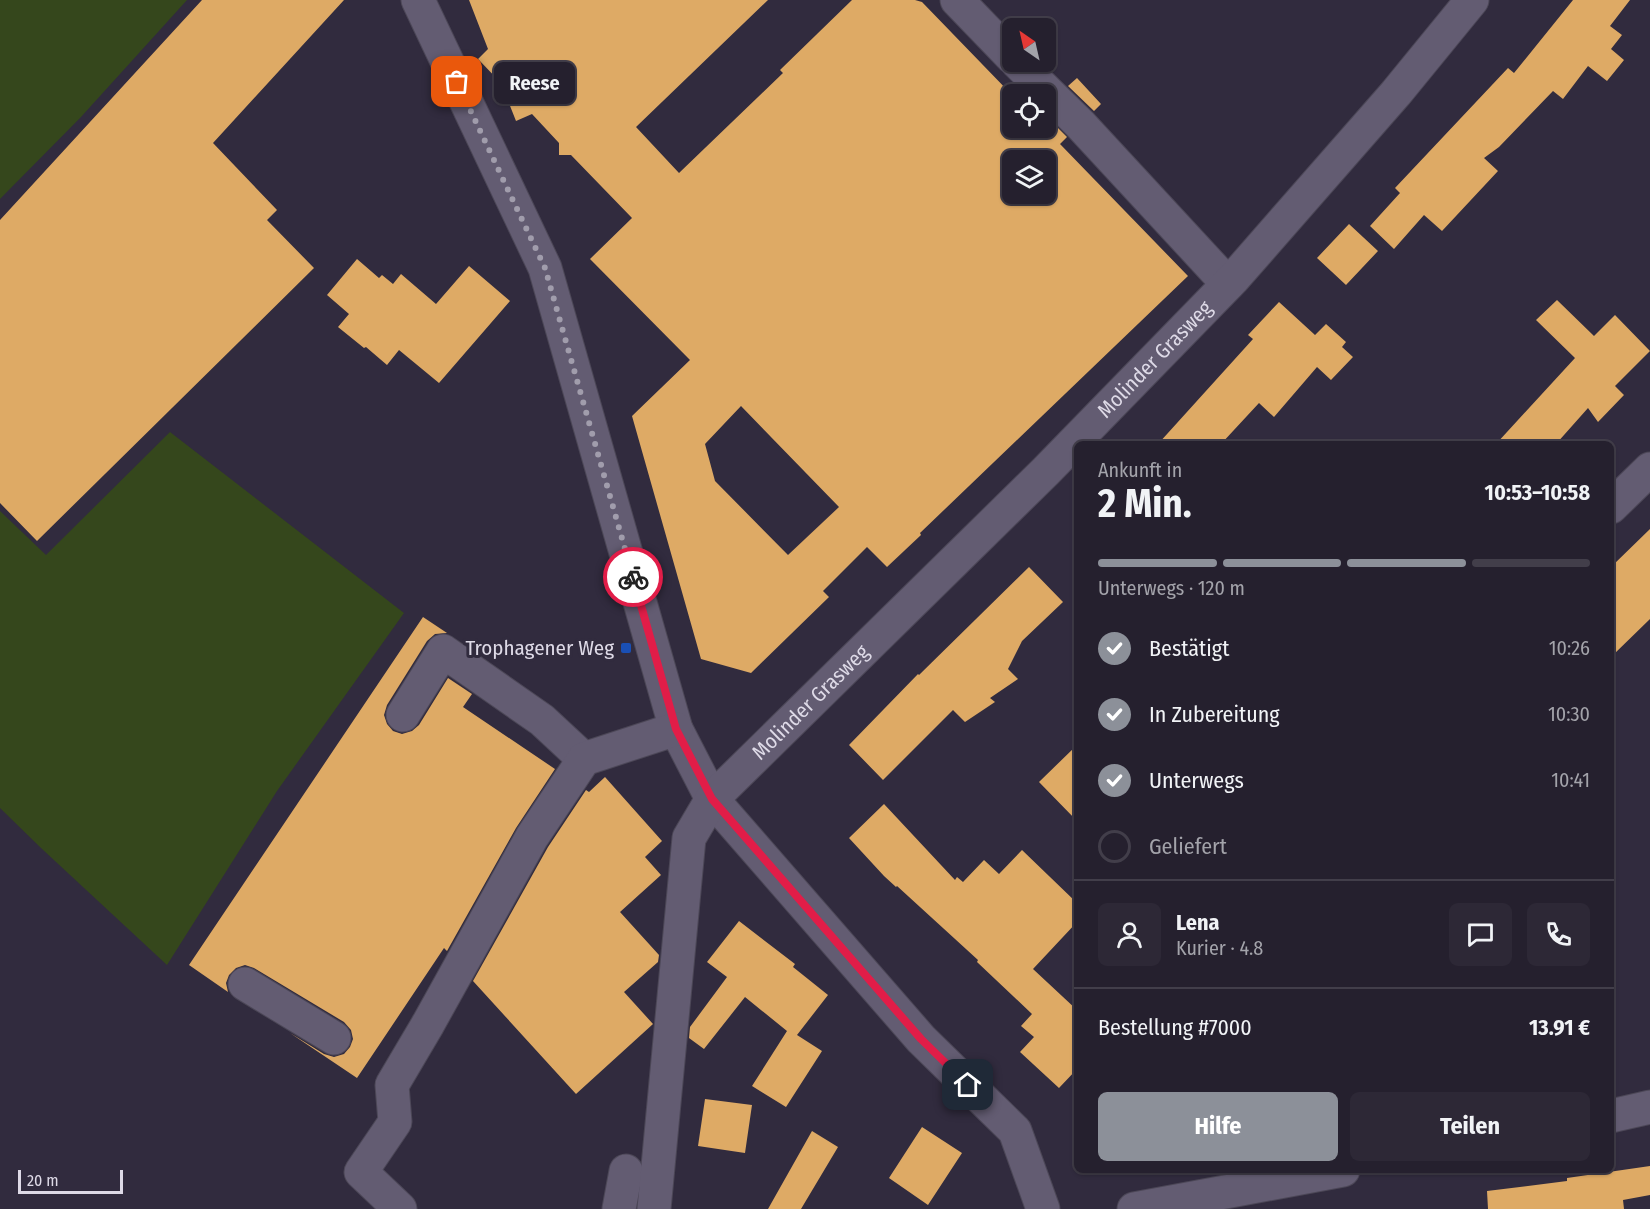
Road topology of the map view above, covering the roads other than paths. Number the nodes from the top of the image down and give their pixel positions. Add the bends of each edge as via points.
1 (418, 0) edge
2 (957, 0) edge
3 (1472, 0) edge
4 (1002, 47) edge
5 (1027, 72) edge
6 (1228, 284) junction
7 (1075, 441) edge
8 (1074, 442) edge
9 (1650, 469) edge
10 (1614, 504) edge
11 (403, 715) dead end
12 (676, 729) junction
13 (584, 759) junction
14 (712, 799) junction
15 (245, 984) dead end
16 (334, 1038) dead end
17 (1650, 1107) edge
18 (1614, 1115) edge
19 (626, 1171) dead end
20 (1327, 1173) edge
21 (400, 1209) edge
22 (619, 1209) edge
23 (654, 1209) edge
24 (1043, 1209) edge
25 (1134, 1209) edge

1 - 12 street via 545,268
2 - 4 street
3 - 6 street, Molinder Grasweg
5 - 6 street
6 - 7 street, Molinder Grasweg
8 - 14 street, Molinder Grasweg
9 - 10 street
11 - 13 street via 443,651 542,720
12 - 13 street
12 - 14 street
13 - 21 street via 532,837 434,1028 392,1085 395,1122 361,1172
14 - 23 street via 689,838
14 - 24 street via 921,1039 1015,1131
15 - 16 street
17 - 18 street
19 - 22 street
20 - 25 street

